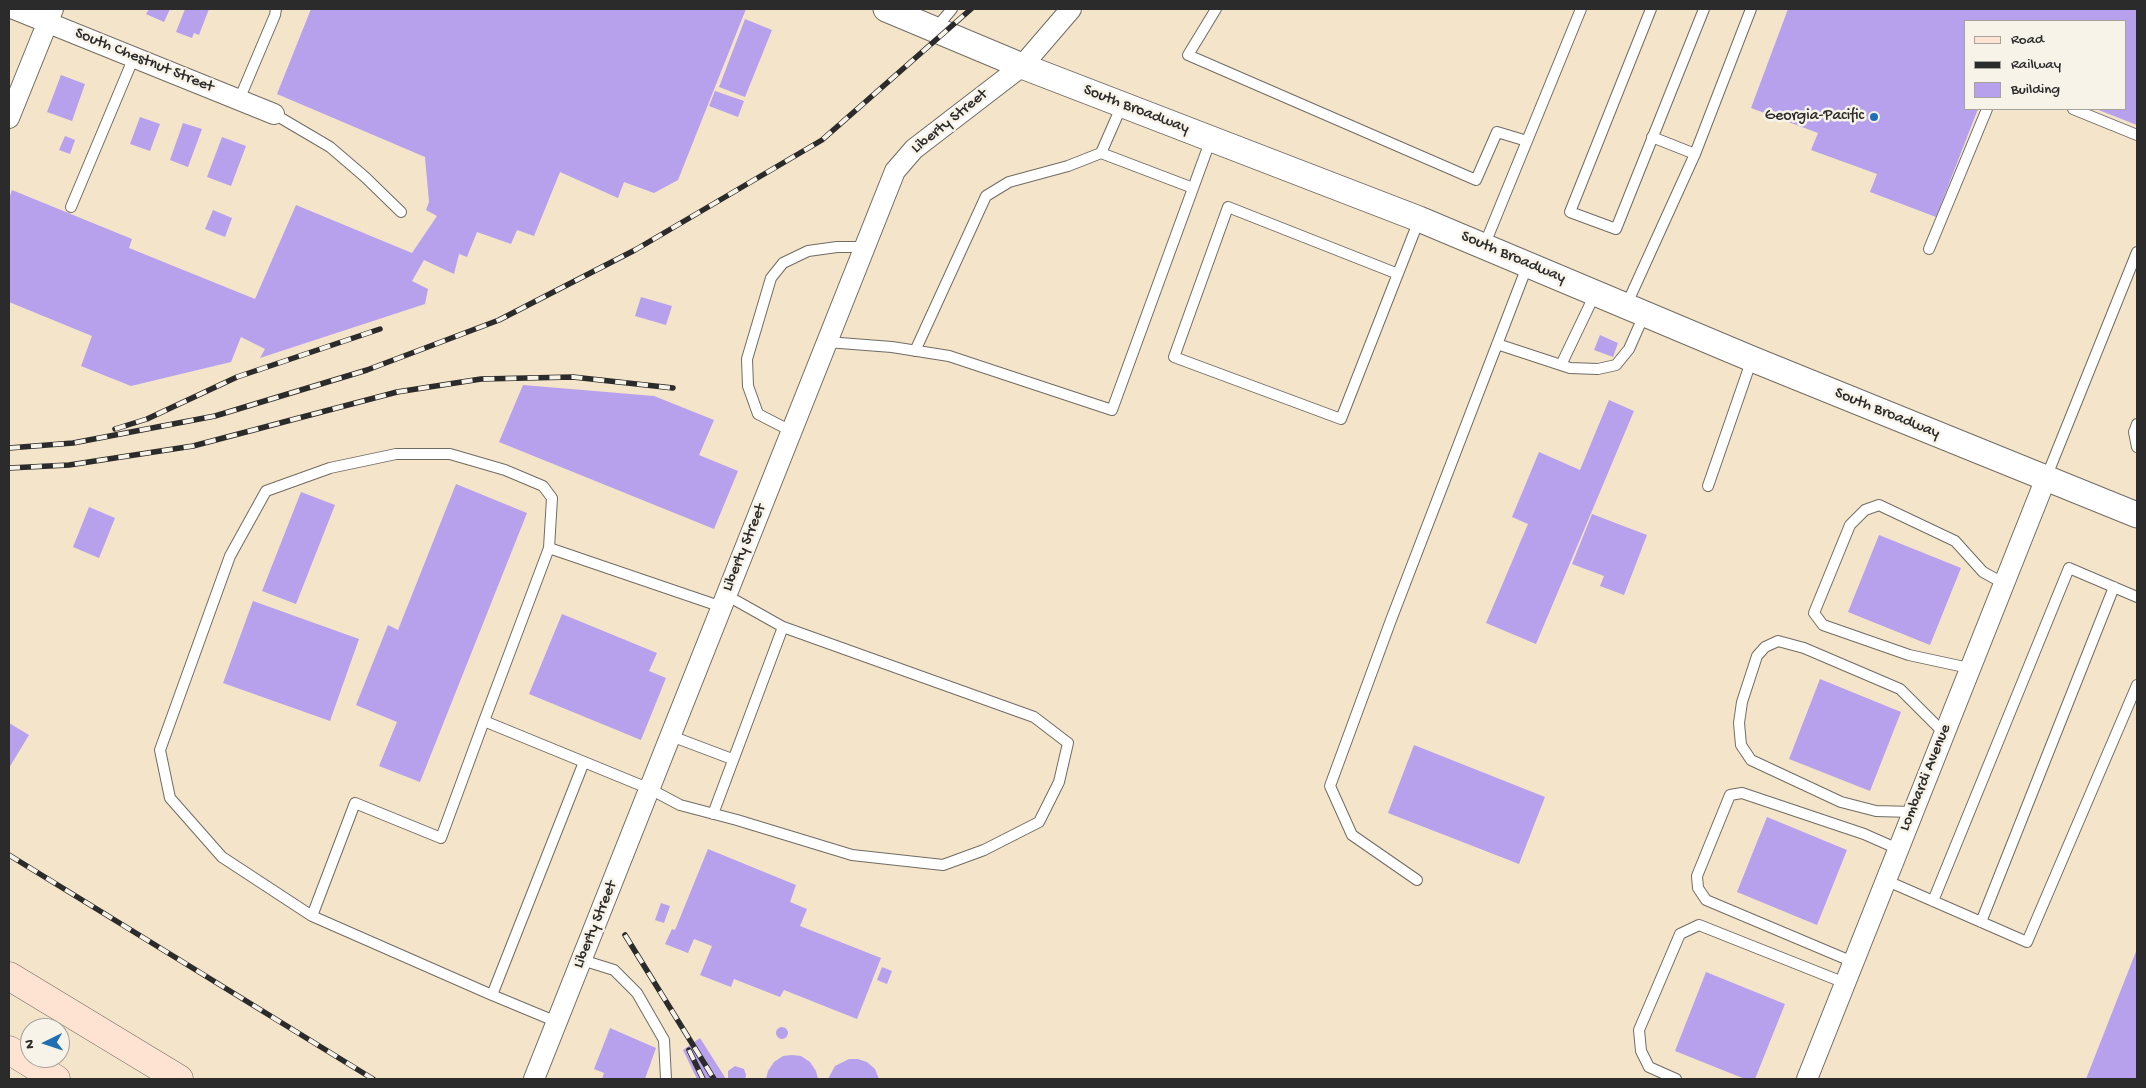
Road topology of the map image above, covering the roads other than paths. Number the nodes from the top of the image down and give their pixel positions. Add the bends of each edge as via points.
1 (14, 9) edge
2 (276, 9) edge
3 (886, 9) edge
4 (952, 9) edge
5 (1071, 9) edge
6 (1216, 9) edge
7 (1581, 9) edge
8 (1651, 9) edge
9 (1704, 9) edge
10 (1751, 9) edge
11 (50, 15) edge
12 (934, 29) junction
13 (134, 57) junction
14 (1022, 66) junction
15 (239, 100) junction
16 (1123, 104) junction
17 (1987, 110) edge
18 (2076, 110) edge
19 (274, 114) joint
20 (9, 118) edge
21 (2137, 134) edge
22 (1652, 137) junction
23 (1211, 138) junction
24 (1527, 141) junction
25 (1101, 153) junction
26 (1695, 154) junction
27 (1193, 188) junction
28 (71, 207) dead end
29 (401, 212) dead end
30 (1419, 219) junction
31 (1484, 246) junction
32 (865, 247) junction
33 (1929, 249) dead end
34 (2137, 252) edge
35 (1528, 264) junction
36 (1398, 274) junction
37 (1596, 293) junction
38 (1635, 310) junction
39 (827, 342) junction
40 (1497, 344) junction
41 (914, 350) junction
42 (1752, 359) junction
43 (1561, 365) junction
44 (2136, 428) edge
45 (791, 431) junction
46 (2137, 447) edge
47 (2046, 478) junction
48 (1708, 486) dead end
49 (2137, 515) edge
50 (548, 548) junction
51 (2003, 583) junction
52 (2114, 587) junction
53 (2137, 597) edge
54 (724, 601) junction
55 (782, 627) junction
56 (1969, 668) junction
57 (2137, 685) edge
58 (484, 721) junction
59 (1944, 733) junction
60 (671, 736) junction
61 (732, 759) junction
62 (584, 762) junction
63 (650, 789) junction
64 (1912, 812) junction
65 (713, 814) junction
66 (1898, 849) junction
67 (1417, 880) dead end
68 (1886, 880) junction
69 (1934, 901) junction
70 (312, 916) junction
71 (1981, 922) junction
72 (582, 960) junction
73 (1853, 962) junction
74 (9, 976) edge
75 (1845, 983) junction
76 (492, 995) junction
77 (557, 1022) junction
78 (9, 1050) edge
79 (56, 1079) edge
80 (179, 1079) edge
81 (534, 1079) edge
82 (666, 1079) edge
83 (1676, 1079) edge
84 (1807, 1079) edge

1 - 11 street, South Chestnut Street
2 - 15 lane
3 - 12 street, South Broadway
4 - 12 lane
5 - 14 street, Liberty Street
6 - 24 lane via 1188,54 1476,180 1497,132
7 - 24 lane
8 - 22 lane via 1570,212 1616,228
9 - 22 lane
10 - 26 lane
11 - 13 street, South Chestnut Street
11 - 20 street
12 - 14 street, South Broadway
13 - 15 street, South Chestnut Street
13 - 28 lane
14 - 16 street, South Broadway
14 - 32 street, Liberty Street via 914,149 895,171
15 - 19 street, South Chestnut Street
16 - 23 street, South Broadway
16 - 25 lane
17 - 33 lane
18 - 21 lane
19 - 29 lane via 330,147
22 - 26 lane
23 - 27 lane
23 - 30 street, South Broadway
24 - 31 lane
25 - 27 lane
25 - 41 lane via 1009,182 986,196
26 - 38 lane
27 - 41 lane via 1112,410 949,356
30 - 31 street, South Broadway
30 - 36 lane
31 - 35 street, South Broadway
32 - 39 street, Liberty Street
32 - 45 lane via 808,250 783,263 772,278 746,359 748,386 758,414
34 - 47 lane
35 - 37 street, South Broadway
35 - 40 lane
36 - 36 lane via 1341,419 1174,357 1228,207
37 - 38 street, South Broadway
37 - 43 lane
38 - 42 street, South Broadway
38 - 43 lane via 1628,349 1616,365 1598,369
39 - 41 lane
39 - 45 street, Liberty Street
40 - 43 lane
40 - 67 lane via 1330,786 1352,835
42 - 47 street, South Broadway
42 - 48 lane
44 - 46 lane
45 - 54 street, Liberty Street
47 - 49 street, South Broadway
47 - 51 street, Lombardi Avenue
50 - 54 lane
50 - 58 lane
50 - 70 lane via 552,498 543,486 505,470 450,454 386,456 330,468 266,491 230,556 160,750 170,798 222,857
51 - 56 street, Lombardi Avenue
51 - 56 lane via 1982,572 1956,541 1879,505 1865,510 1850,525 1814,613 1823,625 1831,628 1909,655
52 - 53 lane
52 - 69 lane via 2068,568
52 - 71 lane
54 - 55 lane
54 - 60 street, Liberty Street
55 - 61 lane
55 - 65 lane via 1034,717 1068,743 1059,782 1039,822 984,850 942,865 852,855
56 - 59 street, Lombardi Avenue
57 - 71 lane via 2026,942
58 - 62 lane
58 - 70 lane via 441,838 355,803
59 - 64 street, Lombardi Avenue
59 - 64 lane via 1900,689 1804,648 1778,641 1765,647 1757,656 1742,702 1739,723 1741,745 1751,760 1840,802 1876,811
60 - 61 lane
60 - 63 street, Liberty Street
61 - 65 lane
62 - 63 lane
62 - 76 lane
63 - 65 lane via 680,806
63 - 72 street, Liberty Street
64 - 66 street, Lombardi Avenue
66 - 68 street, Lombardi Avenue
66 - 73 lane via 1864,834 1742,793 1730,794 1697,876 1698,888 1706,900
68 - 69 lane
68 - 73 street, Lombardi Avenue
69 - 71 lane
70 - 76 lane
72 - 77 street, Liberty Street
72 - 82 lane via 614,970 637,992 664,1040
73 - 75 street, Lombardi Avenue
74 - 80 main road
75 - 83 lane via 1699,925 1680,934 1639,1030 1641,1051 1649,1066
75 - 84 street, Lombardi Avenue
76 - 77 lane
77 - 81 street, Liberty Street
78 - 79 main road

